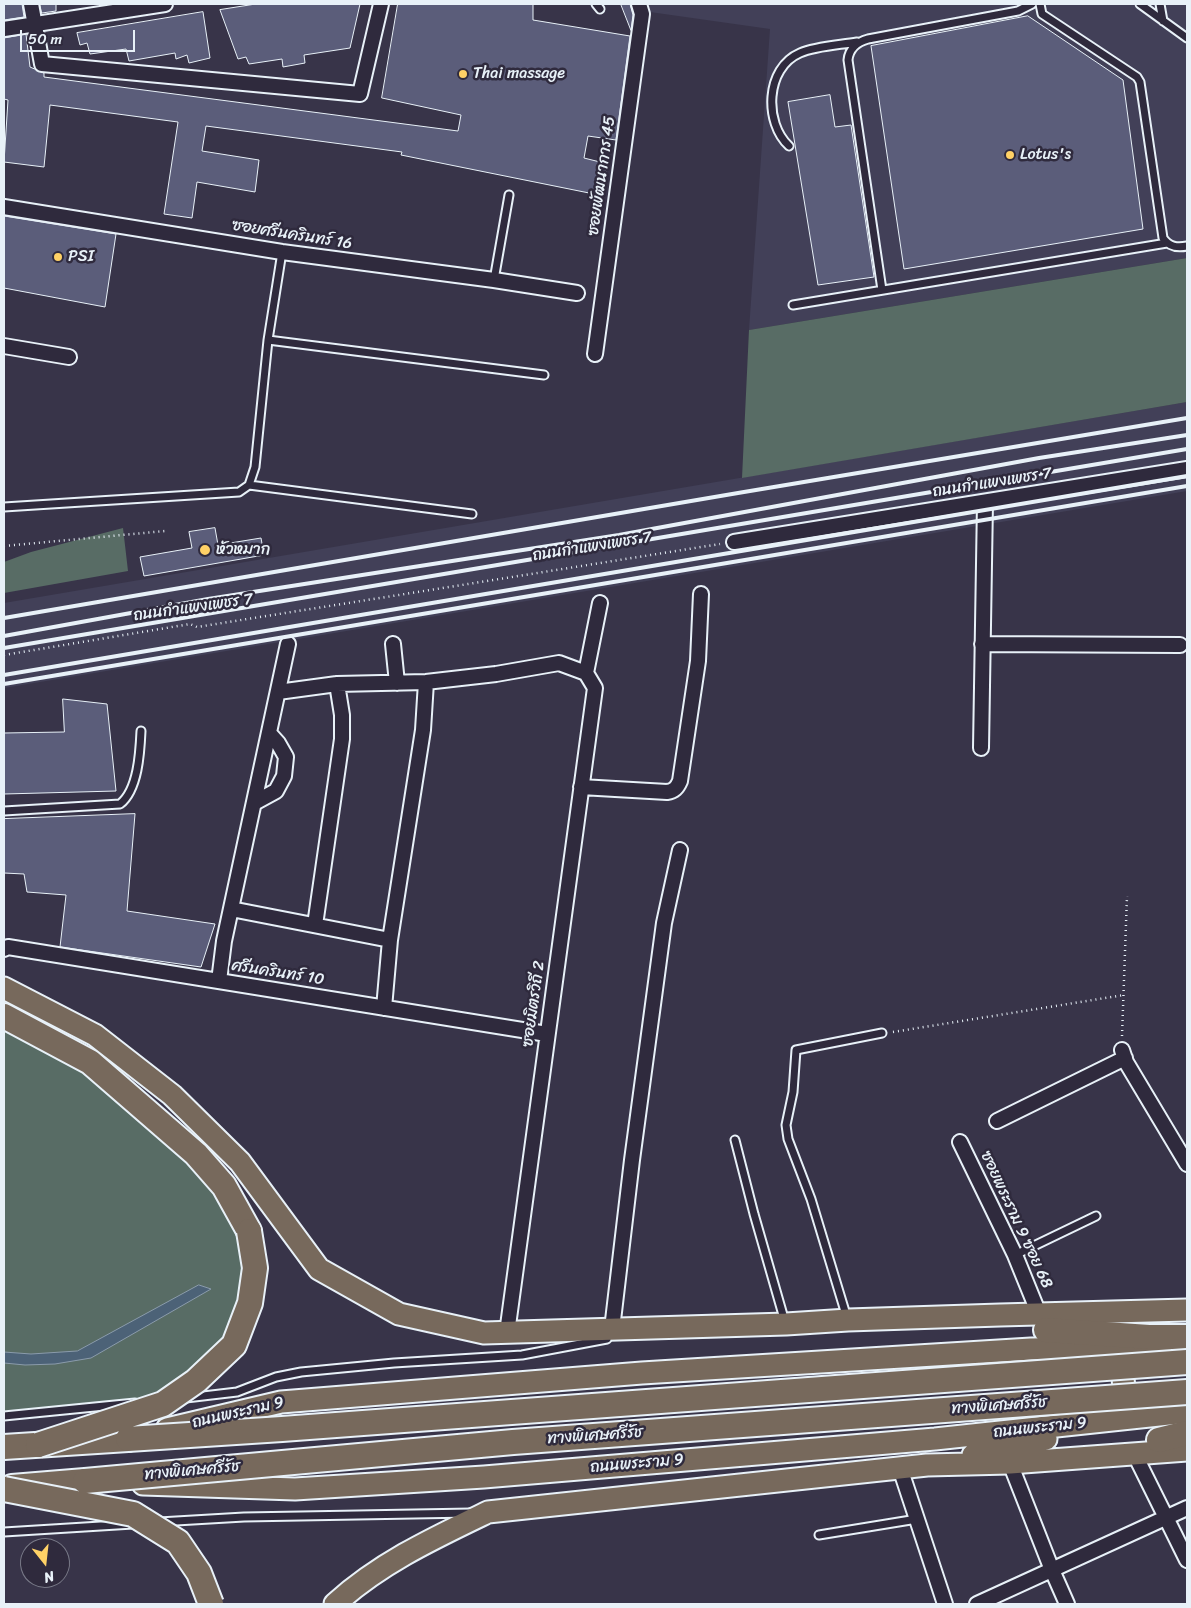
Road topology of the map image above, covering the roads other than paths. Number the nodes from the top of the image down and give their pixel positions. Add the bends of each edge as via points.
1 (31, 4) edge
2 (165, 4) edge
3 (381, 4) edge
4 (639, 4) edge
5 (1032, 4) edge
6 (1040, 4) edge
7 (1140, 4) edge
8 (1160, 4) edge
9 (1163, 21) junction
10 (34, 25) junction
11 (4, 30) edge
12 (1187, 38) edge
13 (859, 42) junction
14 (789, 146) dead end
15 (508, 194) dead end
16 (4, 207) edge
17 (1167, 244) junction
18 (1187, 246) edge
19 (282, 252) junction
20 (494, 280) junction
21 (882, 290) junction
22 (577, 293) dead end
23 (793, 305) dead end
24 (268, 340) junction
25 (4, 346) edge
26 (595, 354) dead end
27 (69, 357) dead end
28 (544, 375) dead end
29 (1187, 469) edge
30 (250, 485) junction
31 (985, 502) junction
32 (4, 507) edge
33 (472, 514) dead end
34 (734, 542) road end
35 (700, 594) dead end
36 (600, 603) dead end
37 (288, 644) dead end
38 (393, 644) dead end
39 (982, 644) junction
40 (1180, 645) dead end
41 (589, 677) junction
42 (397, 682) junction
43 (426, 682) junction
44 (337, 684) junction
45 (278, 692) junction
46 (141, 732) dead end
47 (269, 733) junction
48 (981, 748) dead end
49 (581, 787) junction
50 (254, 803) junction
51 (4, 811) edge
52 (680, 850) dead end
53 (231, 909) junction
54 (315, 925) junction
55 (390, 940) junction
56 (4, 949) edge
57 (219, 981) junction
58 (4, 988) edge
59 (384, 1008) junction
60 (4, 1016) edge
61 (882, 1033) road end
62 (548, 1034) junction
63 (997, 1121) dead end
64 (735, 1140) dead end
65 (960, 1142) dead end
66 (1187, 1164) edge
67 (1096, 1216) dead end
68 (1015, 1255) junction
69 (1187, 1310) edge
70 (848, 1320) junction
71 (1042, 1322) junction
72 (786, 1324) junction
73 (671, 1327) junction
74 (612, 1329) junction
75 (507, 1333) junction
76 (1187, 1337) edge
77 (1187, 1347) edge
78 (1141, 1348) junction
79 (1187, 1362) edge
80 (1187, 1392) edge
81 (1187, 1412) edge
82 (4, 1416) edge
83 (1146, 1416) junction
84 (1187, 1434) edge
85 (128, 1439) junction
86 (1159, 1440) dead end
87 (38, 1445) junction
88 (4, 1447) edge
89 (1187, 1450) edge
90 (1135, 1455) junction
91 (1010, 1463) junction
92 (927, 1465) junction
93 (900, 1468) junction
94 (85, 1481) junction
95 (4, 1489) edge
96 (1187, 1508) edge
97 (488, 1512) junction
98 (1166, 1517) junction
99 (917, 1519) junction
100 (4, 1532) edge
101 (819, 1535) dead end
102 (1187, 1560) edge
103 (1052, 1570) junction
104 (211, 1604) edge
105 (335, 1604) edge
106 (945, 1604) edge
107 (977, 1604) edge
108 (1067, 1604) edge

1 - 10 street
2 - 10 street
3 - 10 street via 360,94 42,64
4 - 26 street, ซอยพัฒนาการ 45 via 642,14
5 - 13 lane via 1018,11
6 - 17 lane via 1042,14 1139,80 1162,238
7 - 9 lane
8 - 9 lane
9 - 12 lane
10 - 11 street
13 - 14 lane via 806,51 782,66 772,95 773,116 778,132
13 - 21 lane via 850,51 848,60
15 - 20 lane
16 - 19 street, ซอยศรีนครินทร์ 16
17 - 18 lane
17 - 21 lane
19 - 20 street, ซอยศรีนครินทร์ 16
19 - 24 lane
20 - 22 street, ซอยศรีนครินทร์ 16
21 - 23 lane
24 - 28 lane
24 - 30 lane via 255,467
25 - 27 street
29 - 31 street, ถนนกำแพงเพชร 7
30 - 32 lane via 239,492
30 - 33 lane
31 - 34 street, ถนนกำแพงเพชร 7
31 - 39 street
35 - 49 street via 698,660 677,787 667,792
36 - 41 street, ซอยมิตรวิถี 2
37 - 45 street
38 - 42 street
39 - 40 street
39 - 48 street
41 - 43 street via 559,663
41 - 49 street, ซอยมิตรวิถี 2 via 595,688
42 - 43 street
42 - 44 street
43 - 55 street via 422,738
44 - 45 street
44 - 54 street via 342,739
45 - 47 street
46 - 51 lane via 139,765 127,799 120,804
47 - 50 street
47 - 50 street via 286,757 284,776 276,791
49 - 62 street, ซอยมิตรวิถี 2
50 - 53 street
52 - 74 street via 664,922
53 - 54 street
53 - 57 street
54 - 55 street
55 - 59 street
56 - 57 street, ศรีนครินทร์ 10 via 8,947
57 - 59 street, ศรีนครินทร์ 10
58 - 75 main road via 95,1035 172,1095 240,1162 319,1268 399,1314 484,1333
59 - 62 street, ศรีนครินทร์ 10
60 - 87 highway, bridge via 90,1062 196,1154 224,1186 249,1231 256,1268 250,1303 234,1345 196,1381 163,1404
61 - 70 lane via 796,1050 793,1092 786,1125
62 - 75 street, ซอยมิตรวิถี 2
63 - 66 street via 1124,1054
64 - 72 lane
65 - 68 street, ซอยพระราม 9 ซอย 68
67 - 68 lane
68 - 71 street, ซอยพระราม 9 ซอย 68
69 - 71 main road
70 - 71 main road
70 - 72 main road
71 - 76 highway via 1136,1337
72 - 73 main road
73 - 74 main road
73 - 82 lane via 522,1355 301,1372 276,1377 237,1392
74 - 75 main road
77 - 78 main road, ถนนพระราม 9
78 - 83 main road via 1122,1365 1123,1385 1130,1405
78 - 85 main road, ถนนพระราม 9, bridge via 1031,1349 642,1373 281,1402
79 - 85 highway, ทางพิเศษศรีรัช, bridge
80 - 94 highway, ทางพิเศษศรีรัช, bridge via 513,1442
81 - 83 main road, ถนนพระราม 9
83 - 92 main road
83 - 94 main road, ถนนพระราม 9, bridge via 935,1439 484,1477 295,1489
84 - 86 highway
85 - 87 highway, ทางพิเศษศรีรัช, bridge
87 - 88 highway, ทางพิเศษศรีรัช
89 - 90 main road
90 - 91 main road
90 - 98 street
91 - 92 main road
91 - 103 street
92 - 93 main road
93 - 97 main road
93 - 99 street
94 - 95 highway, ทางพิเศษศรีรัช, bridge
95 - 104 highway, bridge via 133,1514 178,1542 200,1573
96 - 98 street
97 - 100 lane via 244,1517
97 - 105 main road via 384,1566
98 - 102 street
98 - 103 street
99 - 101 lane
99 - 106 street
103 - 107 street
103 - 108 street

